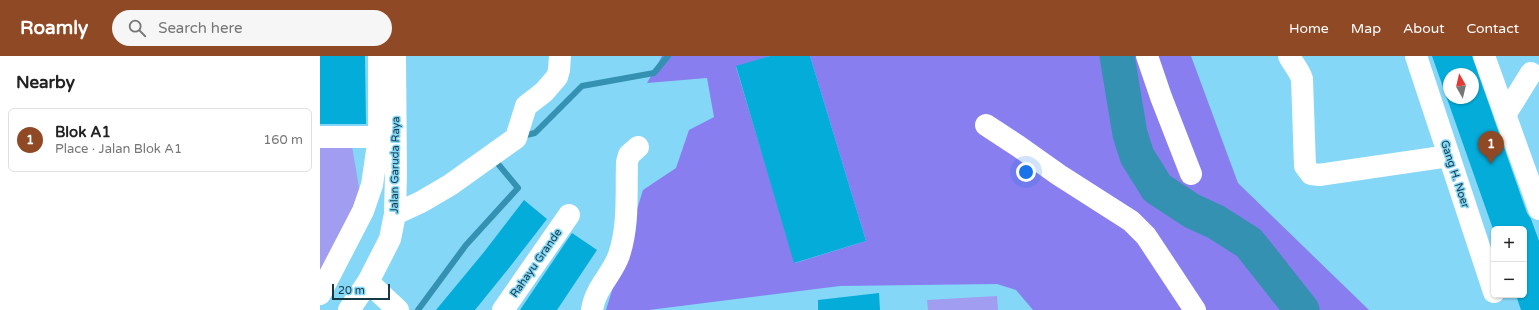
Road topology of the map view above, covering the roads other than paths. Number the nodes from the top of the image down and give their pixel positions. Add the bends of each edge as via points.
1 (379, 56) edge
2 (395, 56) edge
3 (560, 56) edge
4 (1147, 56) edge
5 (1289, 56) edge
6 (1416, 56) edge
7 (1484, 56) edge
8 (1531, 73) dead end
9 (1504, 115) junction
10 (986, 125) dead end
11 (320, 137) edge
12 (379, 137) junction
13 (638, 146) dead end
14 (1449, 156) junction
15 (1191, 174) dead end
16 (1539, 209) edge
17 (395, 214) junction
18 (569, 215) dead end
19 (368, 282) junction
20 (1491, 285) edge
21 (320, 294) edge
22 (1496, 298) edge
23 (349, 310) edge
24 (398, 310) edge
25 (503, 310) edge
26 (592, 310) edge
27 (1195, 310) edge
28 (1500, 310) edge

1 - 12 street, Jalan Garuda Raya
2 - 17 street, Jalan Garuda Raya
3 - 17 street via 557,77 544,92 526,106 516,138 450,186
4 - 15 street
5 - 14 street via 1302,79 1305,166 1311,174 1319,175
6 - 14 street, Gang H. Noer
7 - 9 street
8 - 9 street
9 - 16 street
10 - 27 street via 1131,221 1146,236
11 - 12 street
12 - 21 street, Jalan Garuda Raya via 372,185 363,211
13 - 26 street via 627,162 626,226 619,255 596,295
14 - 20 street, Gang H. Noer
17 - 19 street, Jalan Garuda Raya via 390,239
18 - 25 street, Rahayu Grande
19 - 23 street, Jalan Garuda Raya
19 - 24 street
22 - 28 street, Gang H. Noer

